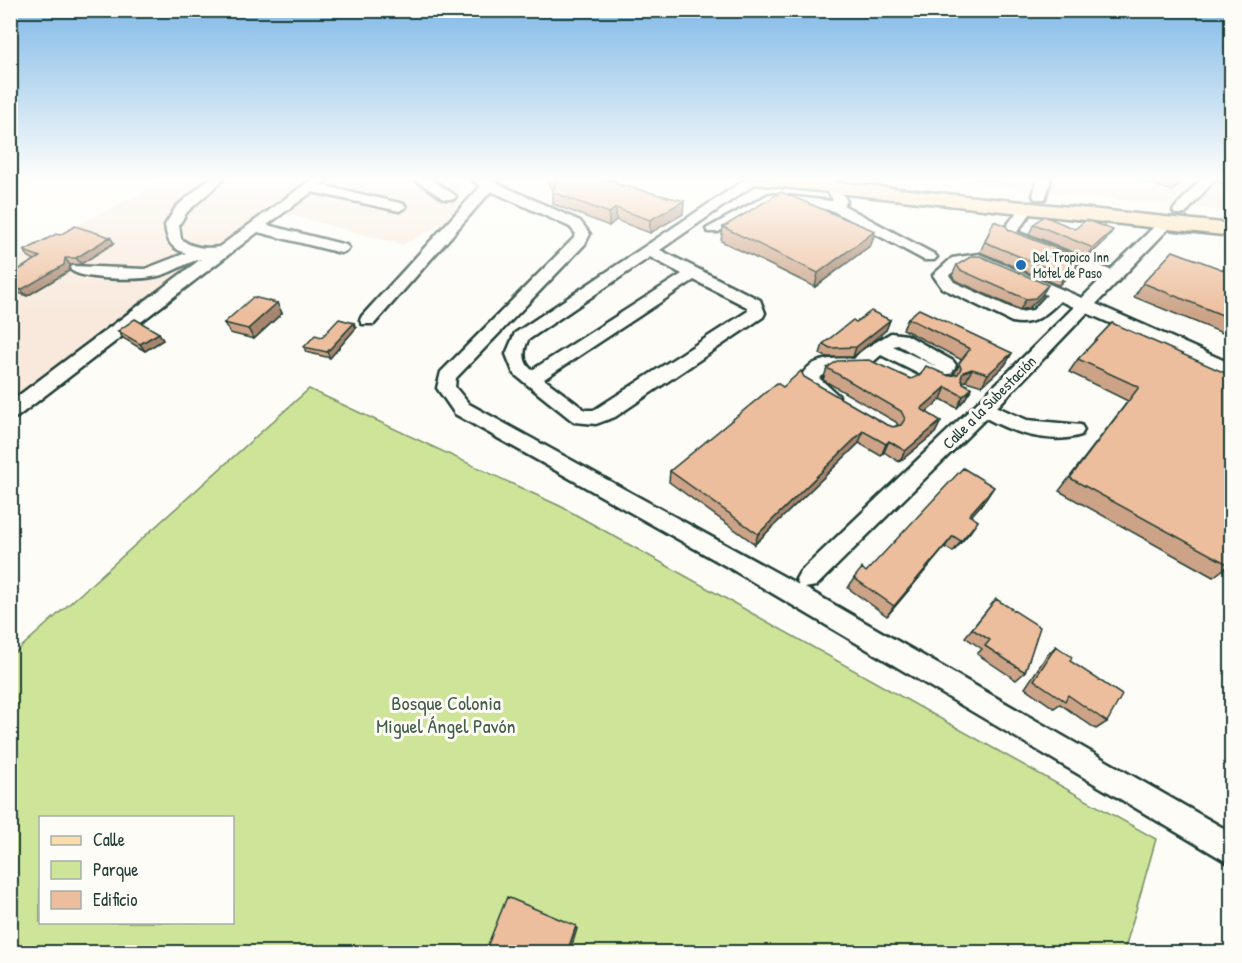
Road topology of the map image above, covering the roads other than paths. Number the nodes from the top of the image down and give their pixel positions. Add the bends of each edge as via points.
1 (173, 224) edge
2 (259, 224) edge
3 (448, 224) edge
4 (575, 224) edge
5 (687, 224) edge
6 (722, 224) edge
7 (867, 224) edge
8 (1016, 224) edge
9 (1166, 224) edge
10 (1208, 224) edge
11 (255, 227) junction
12 (1228, 228) edge
13 (713, 229) dead end
14 (340, 248) dead end
15 (994, 249) edge
16 (647, 250) junction
17 (222, 251) junction
18 (203, 253) junction
19 (929, 257) dead end
20 (979, 259) junction
21 (78, 269) dead end
22 (694, 273) junction
23 (1113, 277) junction
24 (1057, 295) junction
25 (1084, 307) junction
26 (368, 320) dead end
27 (1232, 371) edge
28 (942, 378) edge
29 (531, 379) junction
30 (972, 392) edge
31 (988, 404) junction
32 (850, 407) edge
33 (10, 412) edge
34 (1074, 430) dead end
35 (808, 579) dead end
36 (1232, 850) edge

1 - 18 street via 174,240 182,247
2 - 11 street
3 - 26 street
4 - 36 street via 583,234 580,241 447,376 446,388 462,409 741,563
5 - 16 street
6 - 13 street
7 - 19 street
8 - 23 street via 1008,236
9 - 23 street, Calle a la Subestación
10 - 12 main road
11 - 14 street
11 - 17 street
15 - 20 street
16 - 22 street
16 - 29 street via 521,336 514,359
17 - 18 street
17 - 33 street
18 - 21 street via 145,274
20 - 24 street
20 - 24 street via 950,265 942,275 948,285 1018,318 1038,314
22 - 29 street
22 - 29 street via 754,304 757,313 596,417 581,417
23 - 25 street, Calle a la Subestación
24 - 25 street
25 - 27 street
25 - 31 street, Calle a la Subestación
28 - 32 street via 880,347 867,355 870,363 832,363 816,371 808,381
30 - 31 street
31 - 34 street via 1014,424 1036,431
31 - 35 street, Calle a la Subestación

